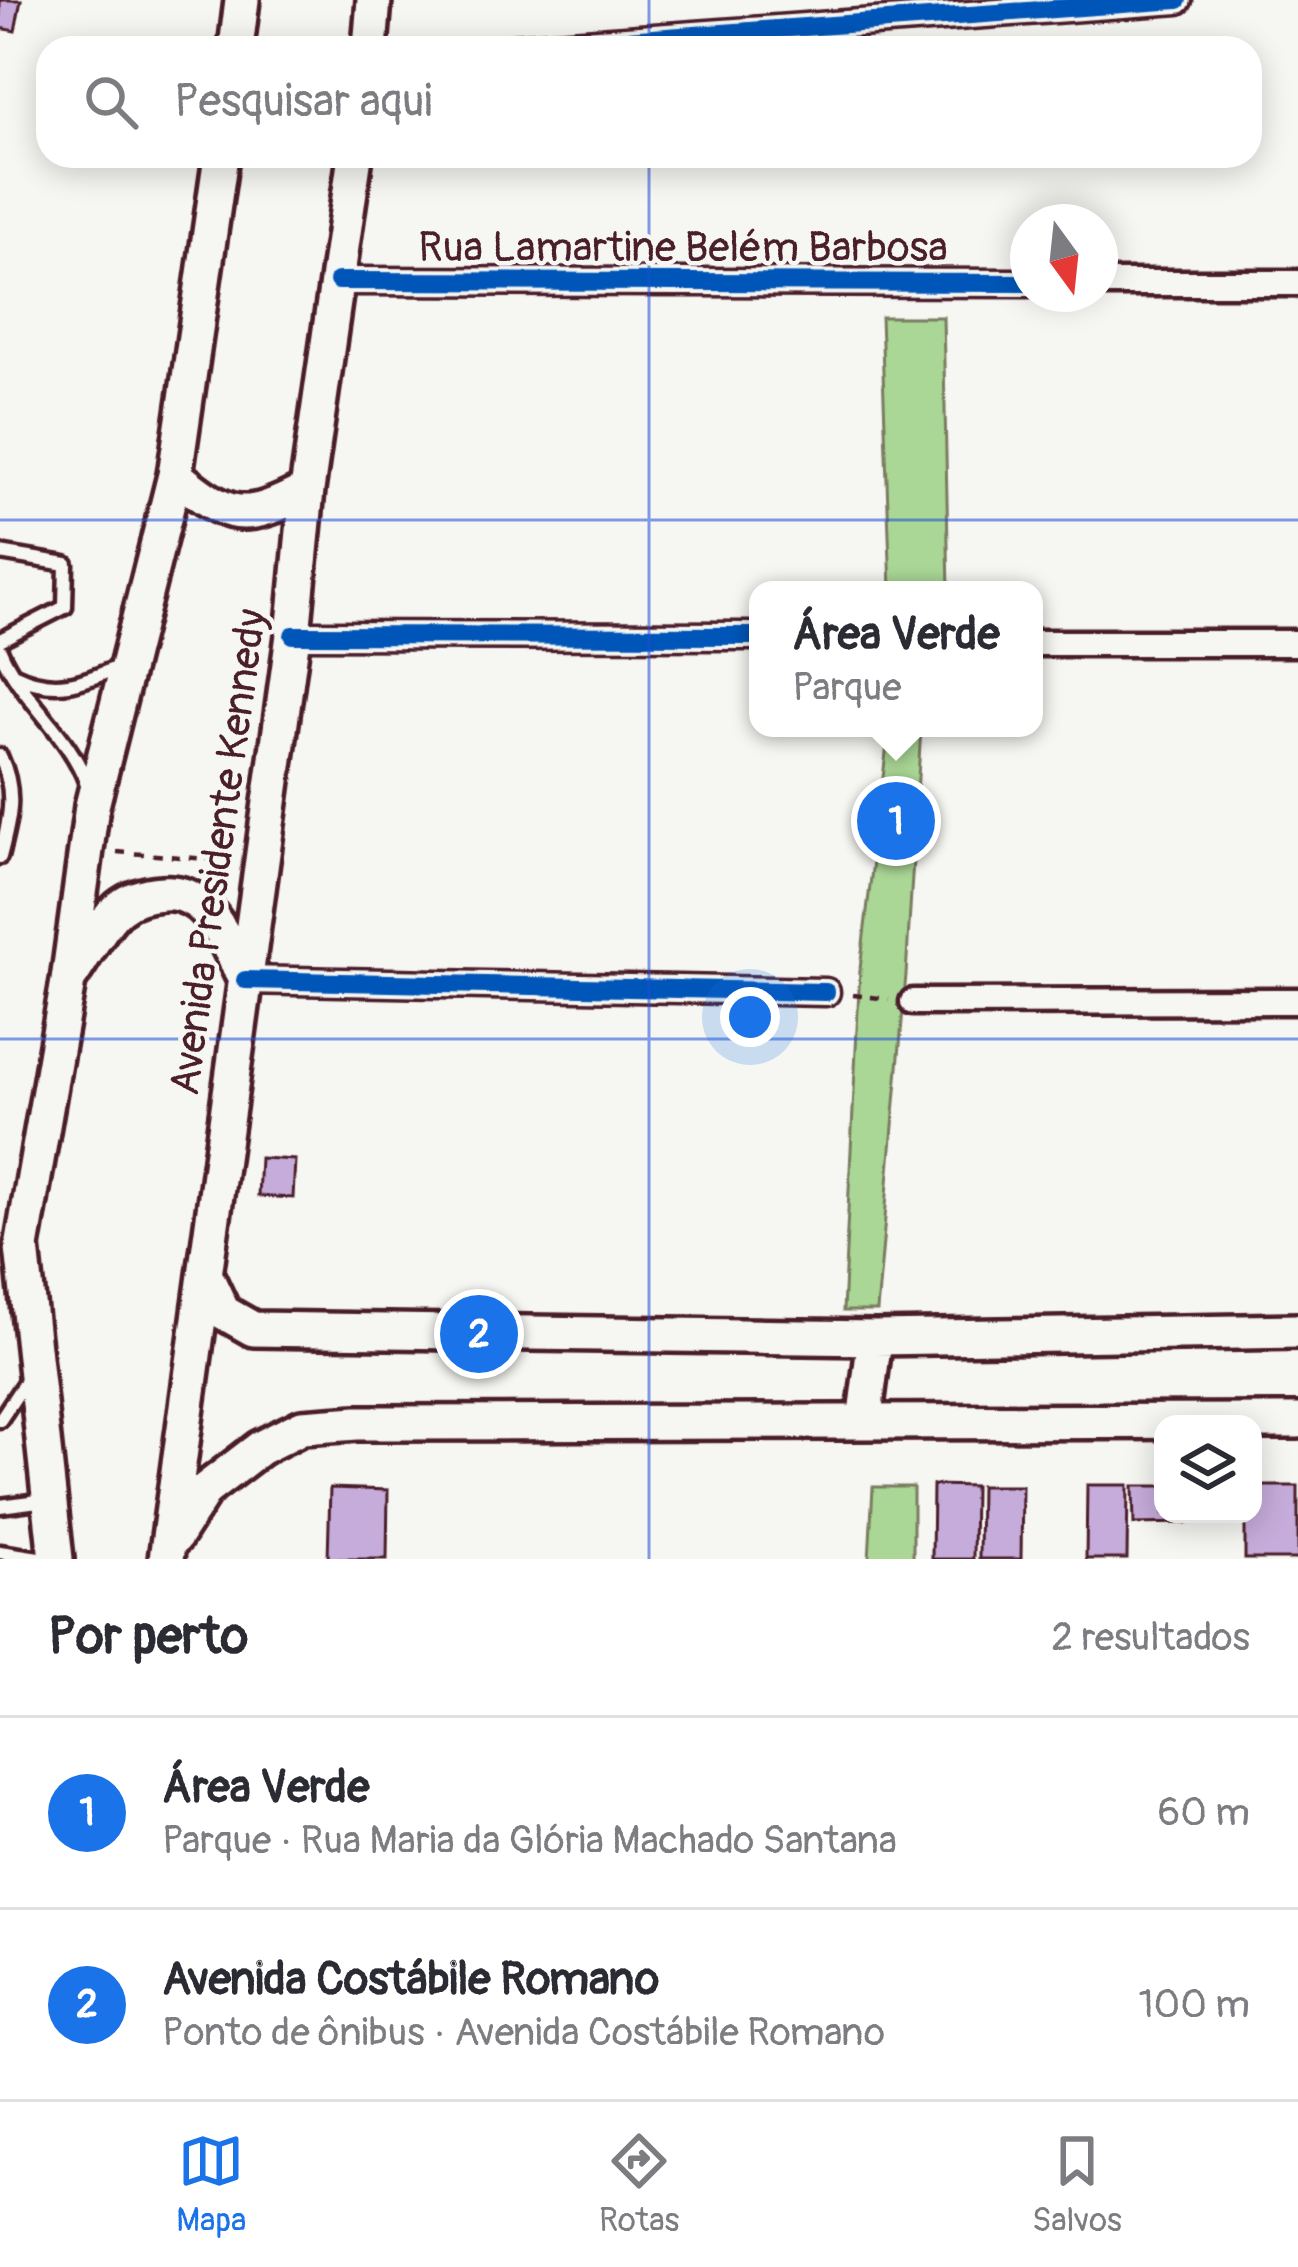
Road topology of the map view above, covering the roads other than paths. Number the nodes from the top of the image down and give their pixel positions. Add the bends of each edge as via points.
1 (242, 0) edge
2 (374, 0) edge
3 (1178, 0) edge
4 (238, 36) edge
5 (371, 36) edge
6 (681, 36) edge
7 (219, 168) edge
8 (353, 168) edge
9 (338, 281) junction
10 (1010, 283) edge
11 (1118, 283) edge
12 (1298, 284) edge
13 (175, 476) junction
14 (307, 490) junction
15 (0, 553) edge
16 (293, 635) junction
17 (749, 637) edge
18 (0, 640) edge
19 (1043, 643) edge
20 (1298, 643) edge
21 (0, 650) edge
22 (124, 664) junction
23 (9, 671) junction
24 (0, 756) edge
25 (92, 806) junction
26 (0, 857) edge
27 (245, 980) junction
28 (68, 981) junction
29 (826, 992) road end
30 (1298, 1000) edge
31 (913, 1002) road end
32 (205, 1275) junction
33 (1298, 1331) edge
34 (875, 1338) junction
35 (33, 1370) junction
36 (0, 1420) edge
37 (1298, 1421) edge
38 (864, 1422) junction
39 (48, 1499) junction
40 (0, 1506) edge
41 (0, 1552) edge
42 (167, 1554) edge
43 (45, 1559) edge
44 (56, 1559) edge

1 - 4 main road
2 - 5 main road
3 - 6 street
7 - 13 main road
8 - 9 main road, Avenida Presidente Kennedy
9 - 10 street, Rua Lamartine Belém Barbosa
9 - 14 main road, Avenida Presidente Kennedy
11 - 12 street
13 - 14 main road via 212,506 241,514
13 - 22 main road
14 - 16 main road, Avenida Presidente Kennedy
15 - 18 lane via 66,564 68,589 65,607
16 - 17 street
16 - 27 main road, Avenida Presidente Kennedy
19 - 20 street
21 - 23 lane
22 - 23 lane via 77,686 35,685
22 - 25 main road
23 - 25 lane via 75,754
24 - 26 lane via 13,805
25 - 28 main road
27 - 28 main road via 205,907 174,892 118,908
27 - 29 street
27 - 32 main road, Avenida Presidente Kennedy
28 - 35 main road via 22,1247
30 - 31 street
32 - 34 main road via 223,1312 253,1329
32 - 42 main road, Avenida Presidente Kennedy
33 - 34 main road
34 - 38 main road
35 - 36 lane
35 - 39 main road
37 - 38 main road
38 - 42 main road via 302,1427 205,1490
39 - 40 lane
39 - 44 main road
41 - 43 lane

